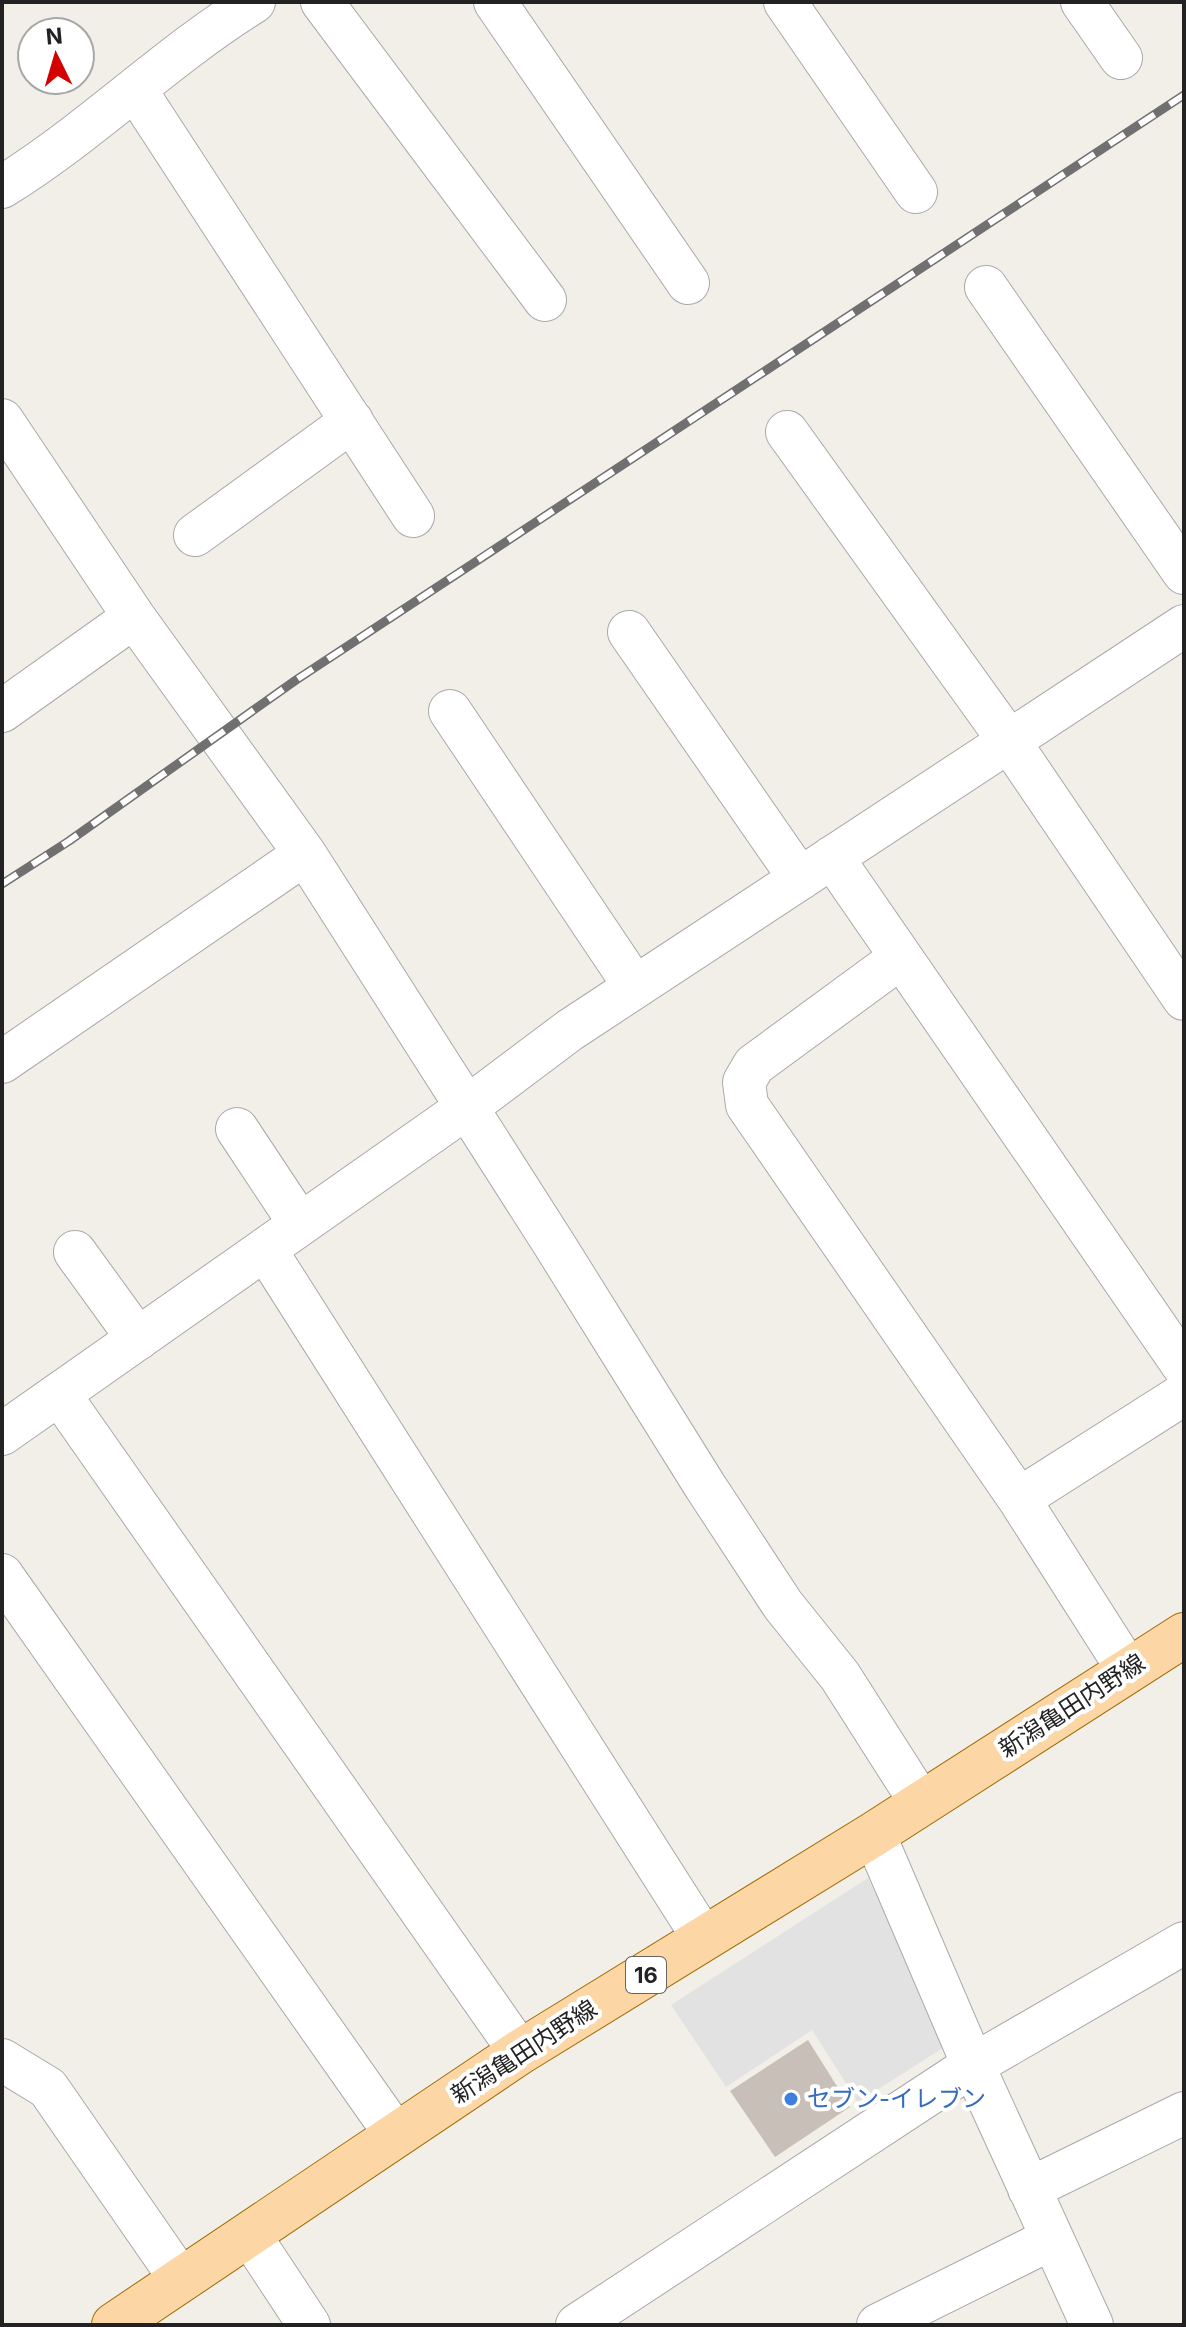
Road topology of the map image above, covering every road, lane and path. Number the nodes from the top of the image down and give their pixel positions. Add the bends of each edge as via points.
1 (322, 2) edge
2 (495, 2) edge
3 (785, 2) edge
4 (1082, 2) edge
5 (245, 4) edge
6 (1121, 58) dead end
7 (135, 89) junction
8 (2, 187) edge
9 (916, 192) dead end
10 (688, 283) dead end
11 (986, 287) dead end
12 (545, 300) dead end
13 (352, 421) junction
14 (787, 432) dead end
15 (5, 433) edge
16 (413, 516) dead end
17 (195, 535) dead end
18 (1184, 573) edge
19 (134, 617) junction
20 (1184, 626) edge
21 (629, 632) dead end
22 (2, 711) edge
23 (450, 711) dead end
24 (1009, 741) junction
25 (305, 854) junction
26 (816, 868) junction
27 (900, 958) junction
28 (635, 987) junction
29 (1184, 999) edge
30 (2, 1062) edge
31 (466, 1108) junction
32 (237, 1129) dead end
33 (300, 1224) junction
34 (265, 1249) junction
35 (75, 1252) dead end
36 (138, 1339) junction
37 (1184, 1367) edge
38 (1184, 1394) edge
39 (60, 1395) junction
40 (2, 1434) edge
41 (1019, 1499) junction
42 (2, 1575) edge
43 (1184, 1635) edge
44 (1128, 1670) junction
45 (921, 1803) junction
46 (874, 1834) junction
47 (704, 1939) junction
48 (1184, 1943) edge
49 (520, 2052) junction
50 (2, 2060) edge
51 (973, 2065) junction
52 (1184, 2113) edge
53 (396, 2135) junction
54 (1029, 2189) junction
55 (249, 2234) junction
56 (1051, 2239) junction
57 (181, 2280) junction
58 (114, 2325) edge
59 (309, 2325) edge
60 (577, 2325) edge
61 (878, 2325) edge
62 (1092, 2325) edge

1 - 12 street
2 - 10 street
3 - 9 street
4 - 6 street
5 - 7 street
7 - 8 street
7 - 13 street
11 - 18 street
13 - 16 street
13 - 17 street
14 - 24 street
15 - 19 street
19 - 22 street
19 - 25 street
20 - 24 street
21 - 26 street
23 - 28 street
24 - 26 street
24 - 29 street
25 - 30 street
25 - 31 street
26 - 27 street
26 - 28 street
27 - 37 street
27 - 41 street via 754,1065 744,1082 747,1105
28 - 31 street
31 - 33 street
31 - 45 street via 783,1605 840,1676
32 - 33 street
33 - 34 street
34 - 36 street
34 - 47 street
35 - 36 street
36 - 39 street
38 - 41 street
39 - 40 street
39 - 49 street
41 - 44 street
42 - 53 street
43 - 44 main road, 新潟亀田内野線 / 16
44 - 45 main road, 新潟亀田内野線 / 16
45 - 46 main road, 新潟亀田内野線 / 16
46 - 47 main road, 新潟亀田内野線 / 16
46 - 51 street
47 - 49 main road, 新潟亀田内野線 / 16
48 - 51 street
49 - 53 main road, 新潟亀田内野線 / 16
50 - 57 street via 48,2088
51 - 54 street
51 - 60 street
52 - 54 street
53 - 55 main road, 新潟亀田内野線 / 16
54 - 56 street
55 - 57 main road, 新潟亀田内野線 / 16
55 - 59 street
56 - 61 street
56 - 62 street
57 - 58 main road, 新潟亀田内野線 / 16

